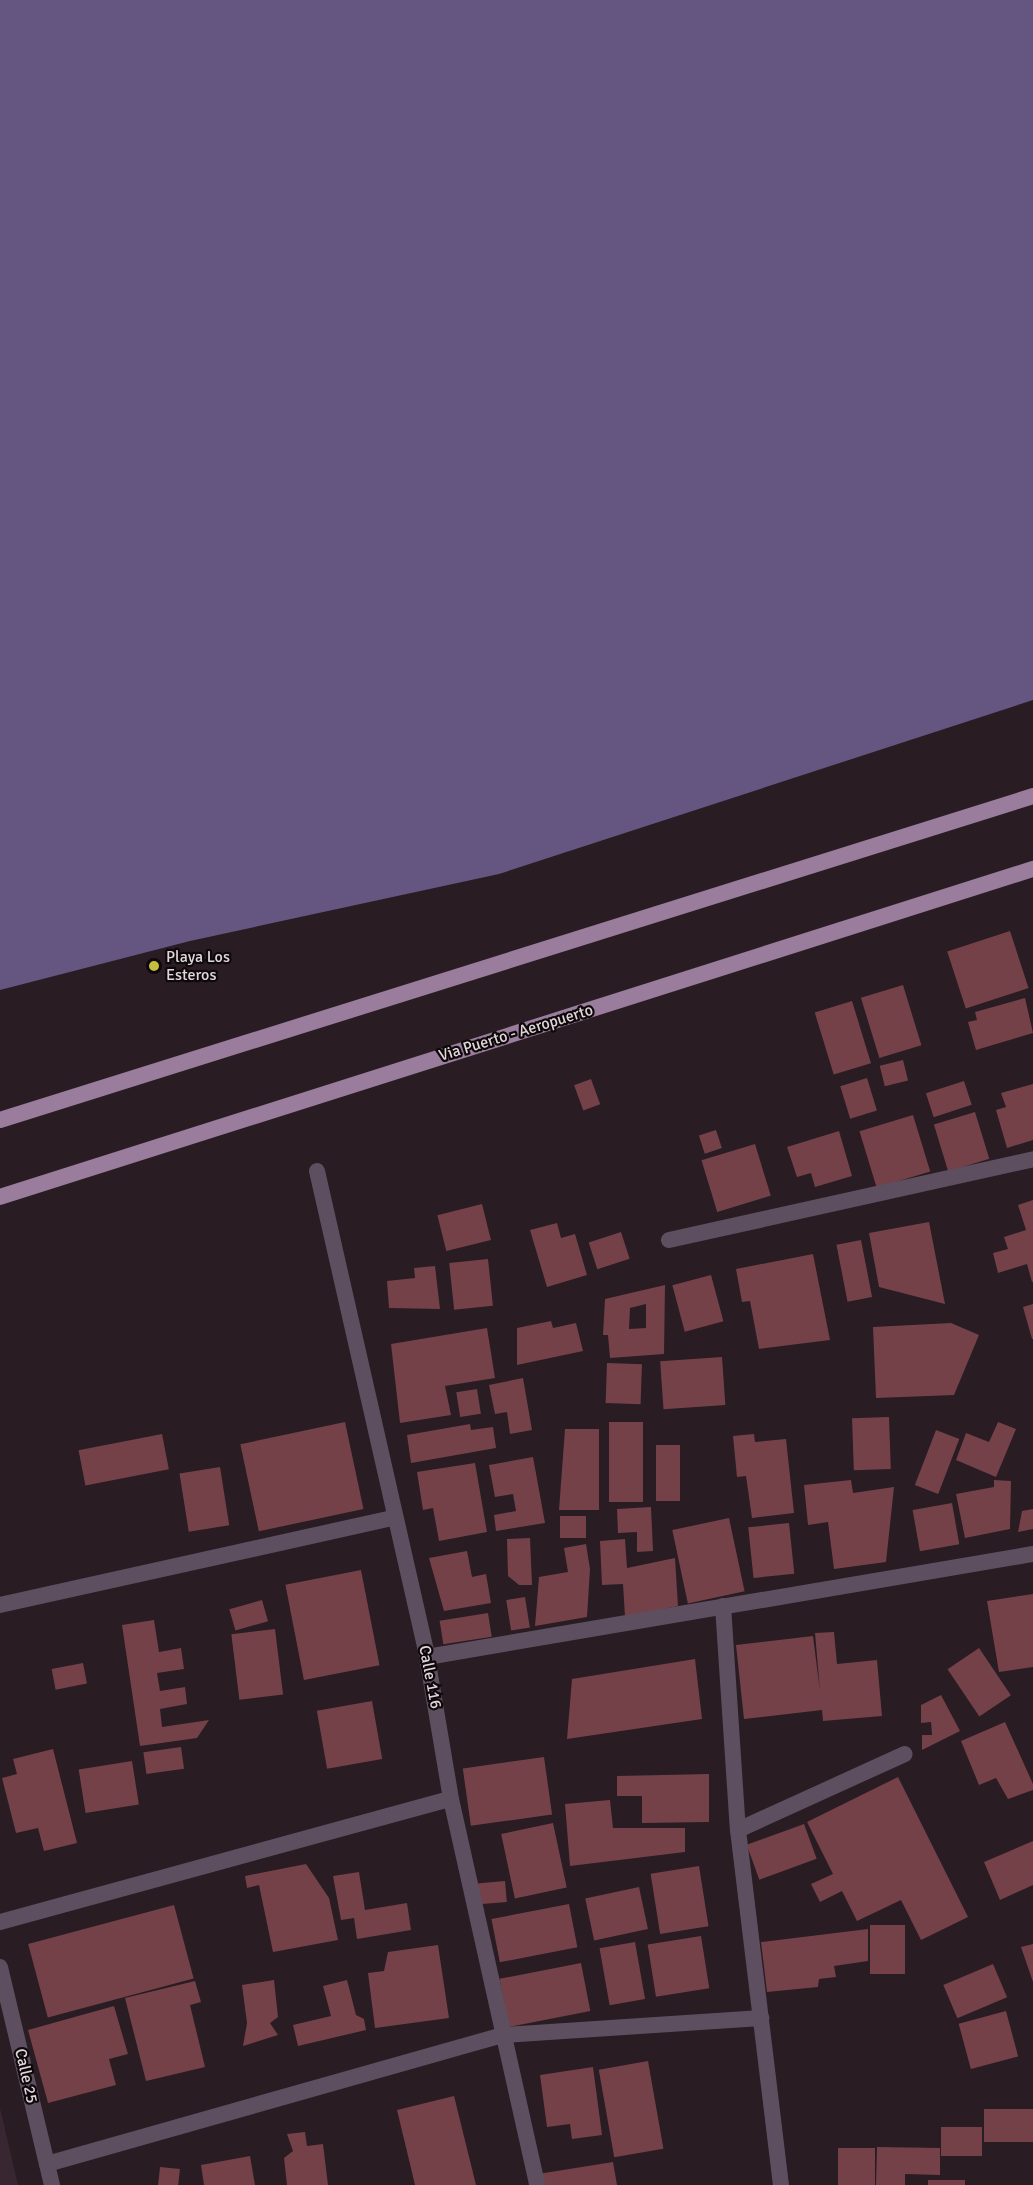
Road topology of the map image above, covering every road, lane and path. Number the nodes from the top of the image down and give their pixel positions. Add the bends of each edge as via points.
1 (1033, 796) edge
2 (1033, 869) edge
3 (0, 1120) edge
4 (1033, 1159) edge
5 (317, 1171) dead end
6 (0, 1197) edge
7 (669, 1240) dead end
8 (393, 1518) junction
9 (1033, 1554) edge
10 (0, 1605) edge
11 (723, 1606) junction
12 (427, 1657) junction
13 (904, 1754) dead end
14 (451, 1798) junction
15 (738, 1830) junction
16 (0, 1923) edge
17 (0, 1967) edge
18 (761, 2018) junction
19 (504, 2035) junction
20 (47, 2164) junction
21 (52, 2185) edge
22 (537, 2185) edge
23 (781, 2185) edge

1 - 3 main road
2 - 6 main road, Via Puerto - Aeropuerto
4 - 7 street
5 - 8 street, Calle 116
8 - 10 street
8 - 12 street, Calle 116
9 - 11 street
11 - 12 street
11 - 15 street
12 - 14 street, Calle 116
13 - 15 street
14 - 16 street
14 - 19 street, Calle 116
15 - 18 street
17 - 20 street, Calle 25
18 - 19 street
18 - 23 street
19 - 20 street
19 - 22 street, Calle 116
20 - 21 street, Calle 25

